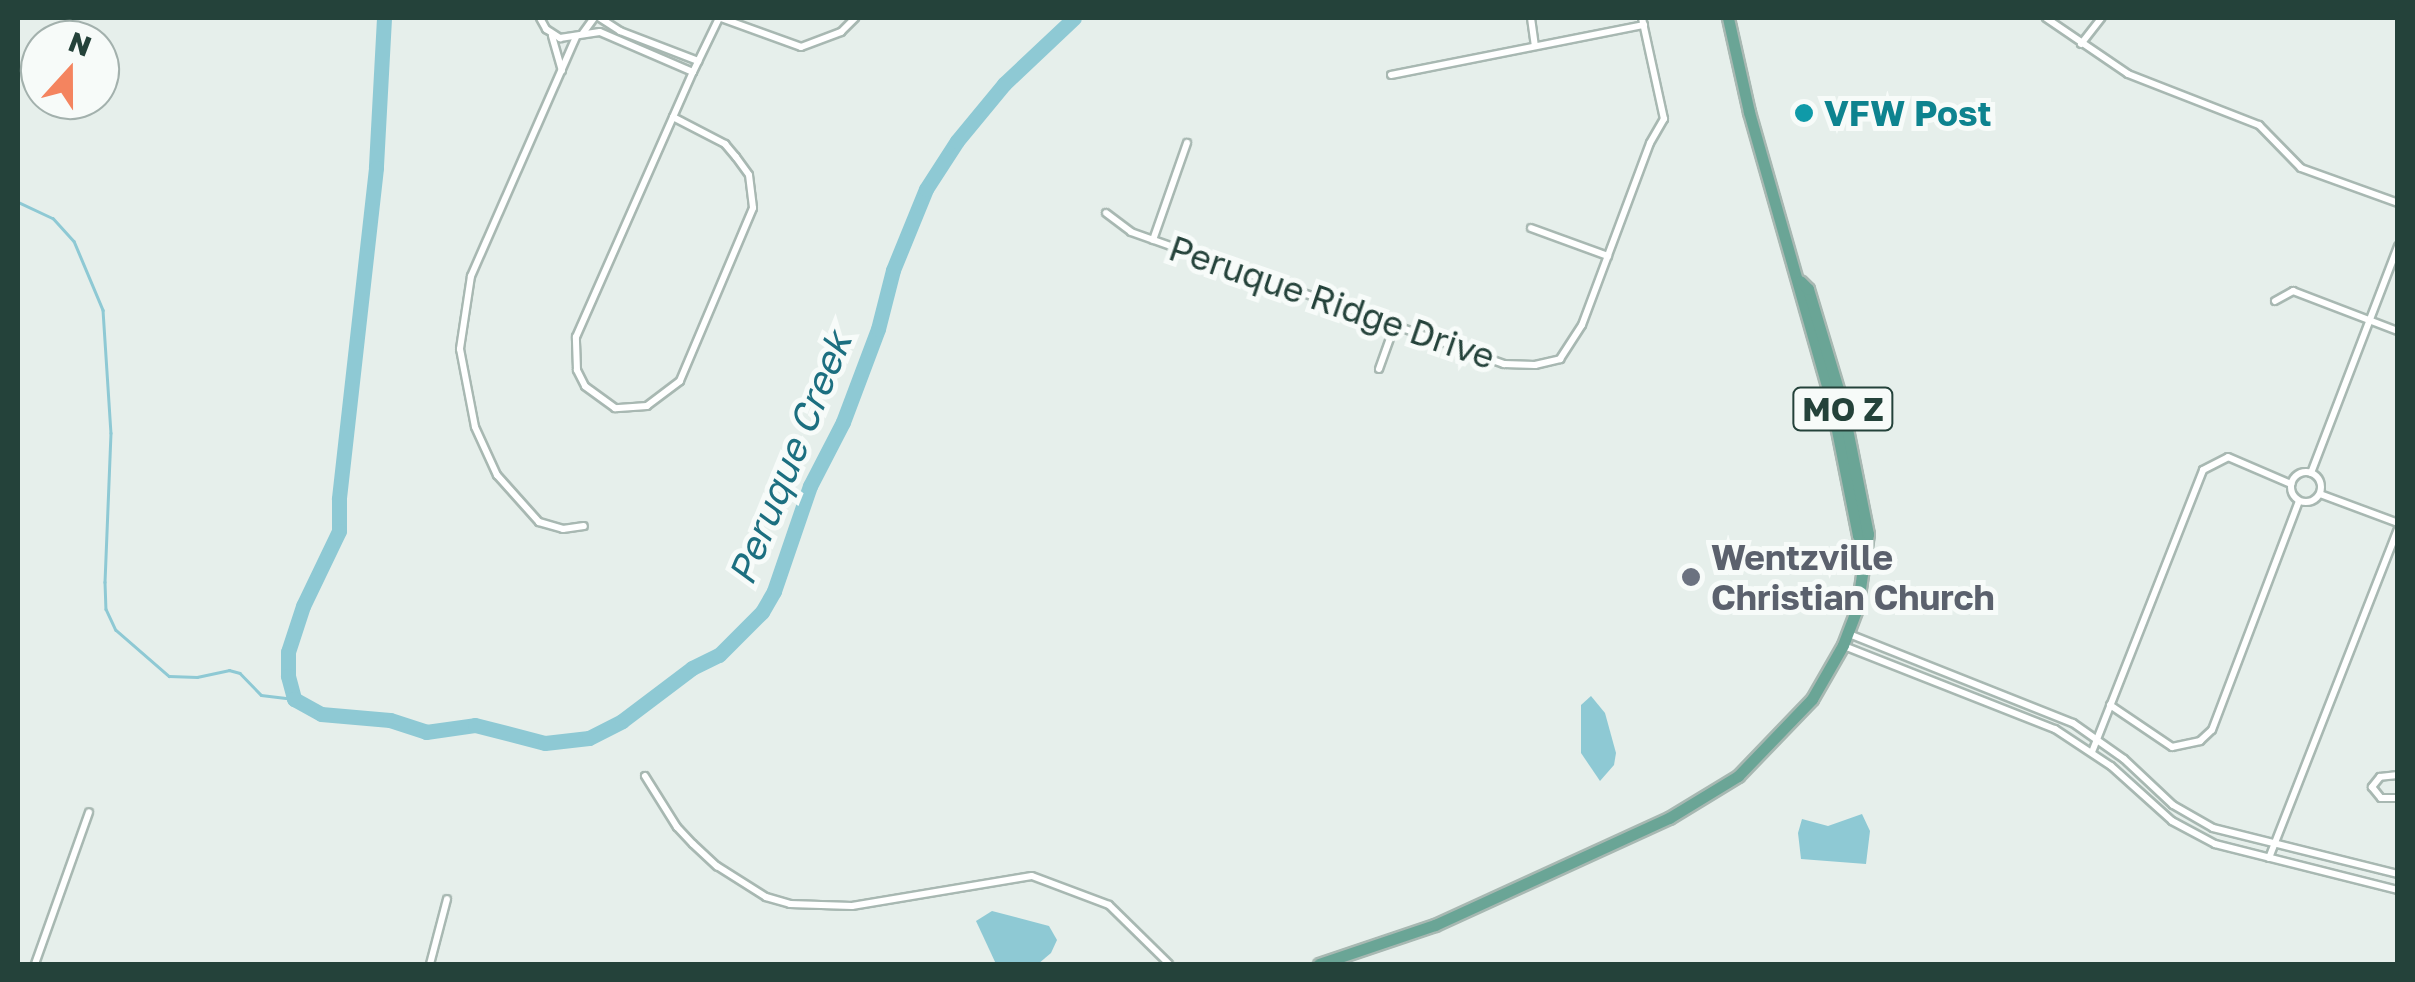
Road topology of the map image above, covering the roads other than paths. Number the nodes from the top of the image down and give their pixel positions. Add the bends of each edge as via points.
1 (540, 18) edge
2 (597, 18) edge
3 (720, 18) edge
4 (855, 18) edge
5 (1531, 18) edge
6 (1728, 18) edge
7 (2046, 18) edge
8 (2101, 18) edge
9 (1643, 21) edge
10 (552, 34) junction
11 (577, 37) junction
12 (2080, 44) junction
13 (1535, 46) junction
14 (698, 61) junction
15 (692, 72) junction
16 (1391, 76) dead end
17 (562, 78) junction
18 (673, 117) junction
19 (1188, 143) dead end
20 (2398, 203) edge
21 (1106, 213) dead end
22 (1531, 228) dead end
23 (1153, 240) junction
24 (2398, 246) edge
25 (1608, 256) junction
26 (2275, 301) dead end
27 (2370, 320) junction
28 (1394, 326) junction
29 (2398, 330) edge
30 (1379, 370) dead end
31 (2311, 472) junction
32 (2291, 484) junction
33 (2320, 494) junction
34 (2299, 501) junction
35 (584, 526) dead end
36 (2398, 526) edge
37 (1846, 640) junction
38 (2110, 705) junction
39 (2095, 737) junction
40 (2092, 752) junction
41 (2398, 775) edge
42 (646, 776) dead end
43 (2398, 798) edge
44 (88, 812) dead end
45 (2277, 845) junction
46 (2269, 858) junction
47 (2398, 874) edge
48 (2398, 890) edge
49 (447, 899) dead end
50 (35, 964) edge
51 (430, 964) edge
52 (1169, 964) edge
53 (1319, 964) edge

1 - 10 street
2 - 11 street
2 - 14 street
3 - 4 street via 801,47 841,32
3 - 14 street
5 - 13 street
6 - 37 main road, MO Z via 1864,544
7 - 12 street
8 - 12 street
9 - 13 street
9 - 25 street, Peruque Ridge Drive via 1664,119
10 - 11 street
10 - 17 street
11 - 15 street via 616,36
11 - 17 street
12 - 20 street via 2128,74 2258,125 2301,168
13 - 16 street
14 - 15 street
15 - 18 street
17 - 35 street via 472,276 460,349 467,402 497,475 539,522
18 - 18 street via 725,144 749,175 753,208 680,381 647,406 615,408 584,386 576,338
19 - 23 street
21 - 23 street, Peruque Ridge Drive
22 - 25 street
23 - 28 street, Peruque Ridge Drive
24 - 27 street
25 - 28 street, Peruque Ridge Drive via 1582,324 1560,359 1504,364
26 - 27 street via 2293,292
27 - 29 street
27 - 31 street
28 - 30 street
31 - 32 street
31 - 33 street
32 - 34 street
32 - 38 street via 2228,458 2203,470
33 - 34 street
33 - 36 street
34 - 38 street via 2212,730 2200,742 2172,746
36 - 45 street
37 - 39 street via 2032,703
37 - 40 street via 2041,722
37 - 53 main road, MO Z via 1796,720 1710,796 1484,905
38 - 39 street
39 - 40 street
39 - 45 street via 2183,812 2213,828
40 - 46 street via 2172,821 2223,847
41 - 43 street via 2372,787 2380,798
42 - 52 street via 694,844 766,896 803,906 852,906 1032,876 1109,904
44 - 50 street
45 - 46 street
45 - 47 street
46 - 48 street
49 - 51 street

